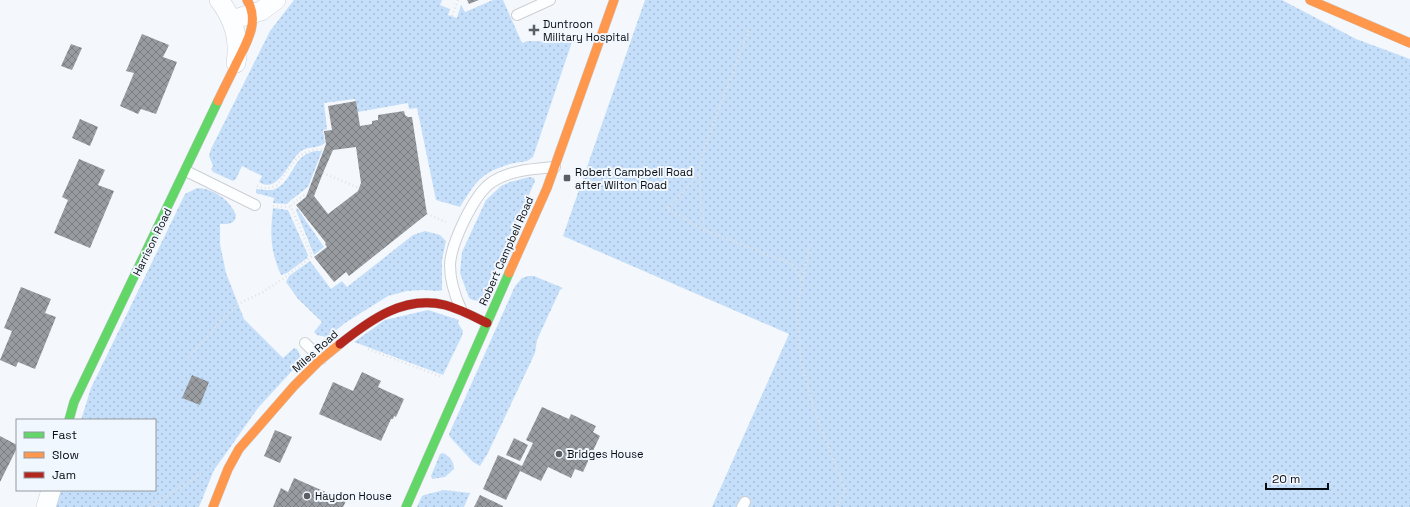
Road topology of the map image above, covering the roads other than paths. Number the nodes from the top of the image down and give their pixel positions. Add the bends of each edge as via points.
1 (219, 0) edge
2 (276, 0) edge
3 (550, 0) edge
4 (614, 0) edge
5 (1310, 0) edge
6 (250, 7) edge
7 (516, 14) dead end
8 (231, 20) junction
9 (1410, 43) edge
10 (236, 64) junction
11 (555, 167) junction
12 (186, 171) junction
13 (255, 205) dead end
14 (462, 311) junction
15 (487, 323) junction
16 (304, 343) dead end
17 (321, 359) junction
18 (69, 419) edge
19 (51, 491) edge
20 (46, 507) edge
21 (213, 507) edge
22 (406, 507) edge

1 - 8 street, Harrison Road
2 - 6 street via 264,9
3 - 7 lane
4 - 11 street, Robert Campbell Road
5 - 9 street
6 - 8 street
6 - 10 street, Harrison Road via 253,20 250,35
8 - 10 street, Harrison Road via 237,38
10 - 12 street, Harrison Road
11 - 14 lane via 511,173 492,182 473,204 461,229 450,264 453,285
11 - 15 street, Robert Campbell Road
12 - 13 lane
12 - 18 street, Harrison Road via 74,402
14 - 15 street, Miles Road
14 - 17 street, Miles Road via 431,302 391,309 341,341
15 - 22 street, Robert Campbell Road
16 - 17 lane
17 - 21 street, Miles Road via 279,402 234,456
19 - 20 street

